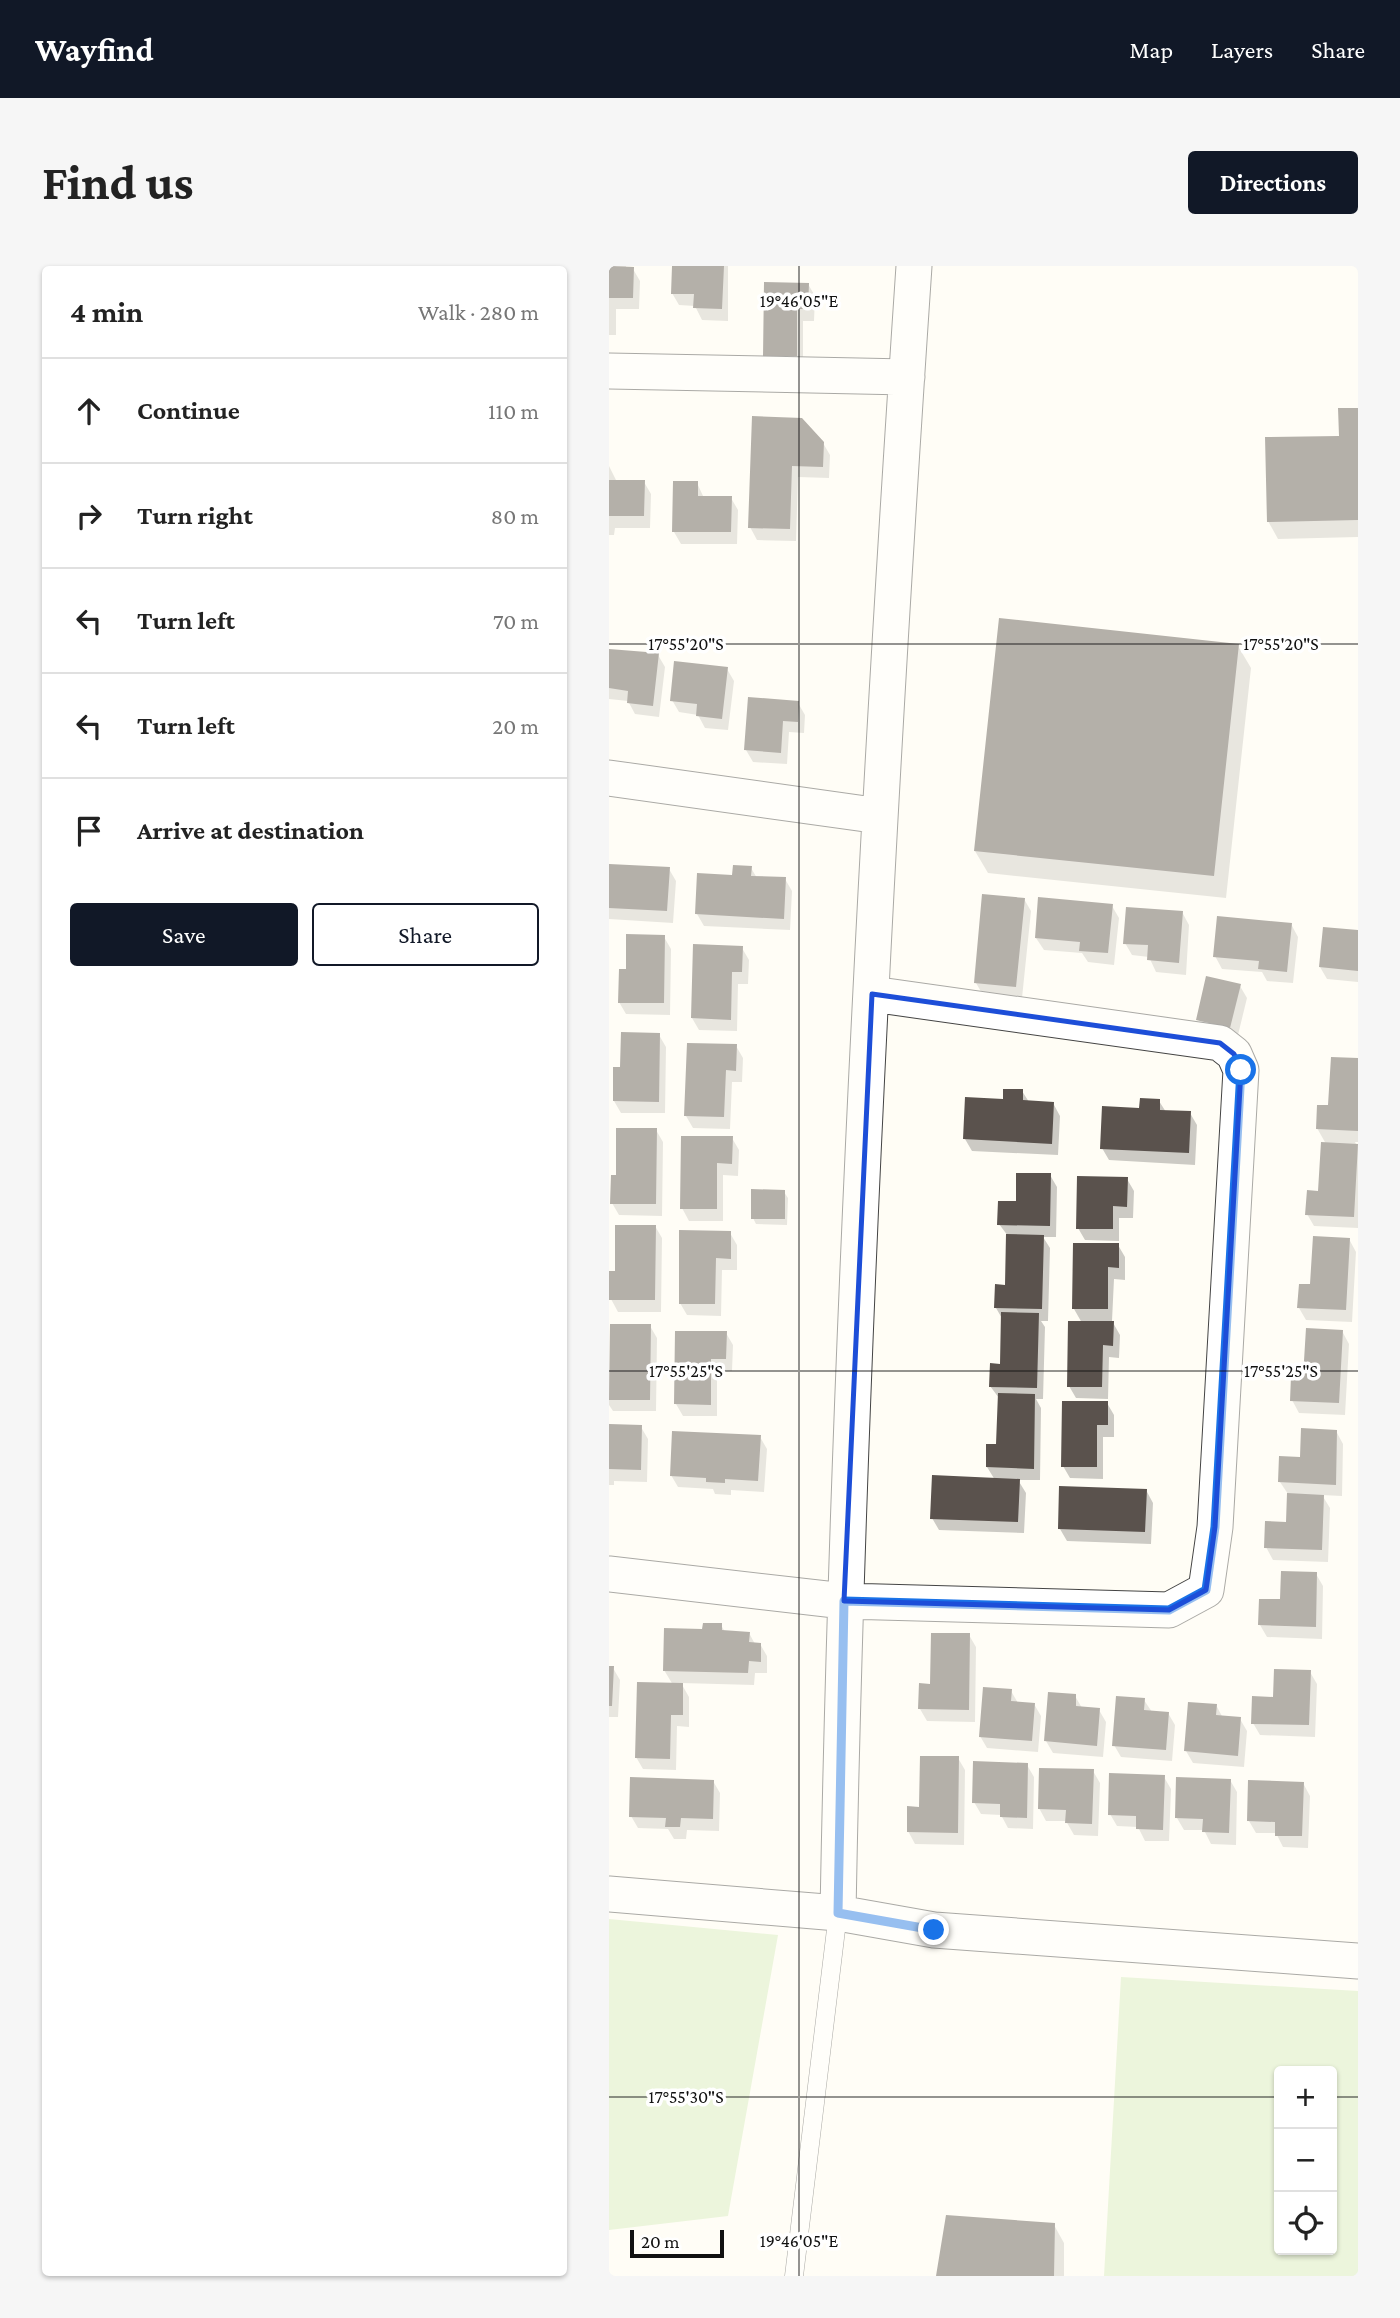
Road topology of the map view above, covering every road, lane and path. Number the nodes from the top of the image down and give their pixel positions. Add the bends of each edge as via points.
1 (914, 266) edge
2 (609, 371) edge
3 (907, 377) junction
4 (609, 778) edge
5 (880, 816) junction
6 (873, 994) junction
7 (609, 1574) edge
8 (844, 1601) junction
9 (609, 1894) edge
10 (838, 1913) junction
11 (1358, 1961) edge
12 (794, 2276) edge

1 - 3 street
2 - 3 street
3 - 5 street
4 - 5 street
5 - 6 street
6 - 8 street
6 - 8 street via 1220,1043 1234,1054 1241,1070 1215,1527 1206,1590 1169,1610
7 - 8 street
8 - 10 street
9 - 10 street
10 - 11 street via 934,1930
10 - 12 lane

